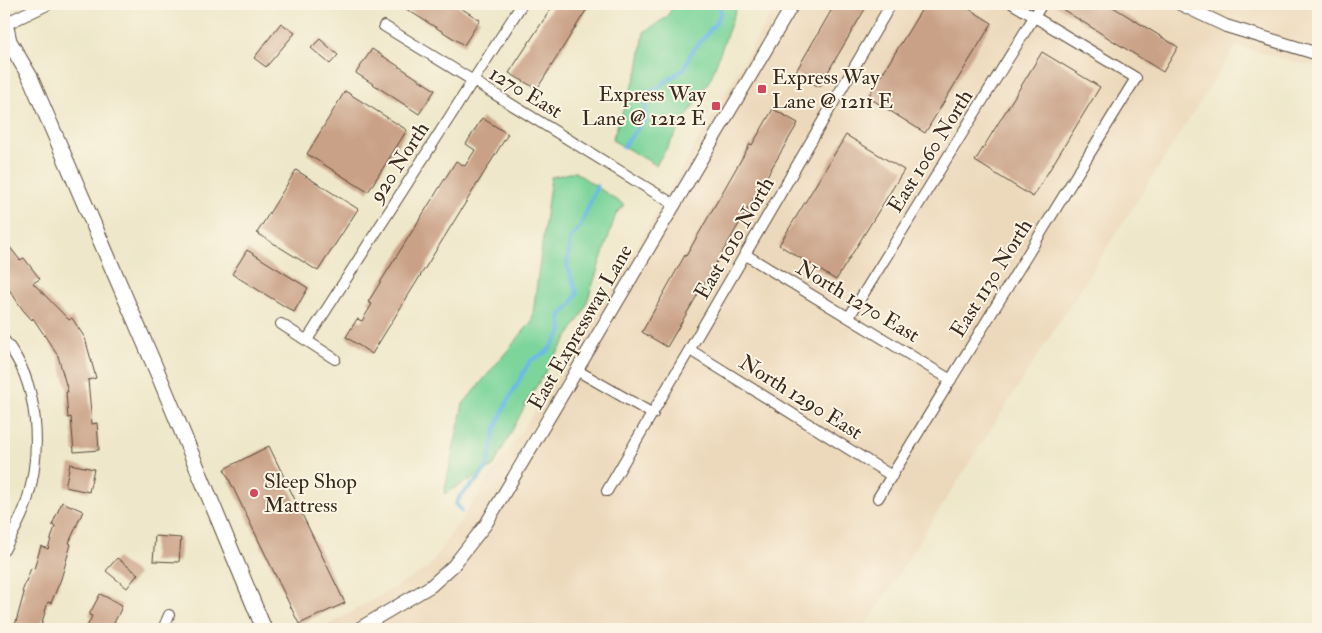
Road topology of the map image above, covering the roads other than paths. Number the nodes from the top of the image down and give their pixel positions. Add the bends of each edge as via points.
1 (47, 4) edge
2 (522, 4) edge
3 (793, 4) edge
4 (892, 4) edge
5 (1013, 4) edge
6 (1042, 4) edge
7 (1180, 4) edge
8 (1034, 16) junction
9 (4, 23) edge
10 (384, 26) dead end
11 (1318, 54) edge
12 (472, 82) junction
13 (675, 205) junction
14 (746, 255) junction
15 (848, 317) junction
16 (281, 324) dead end
17 (4, 340) edge
18 (307, 340) junction
19 (690, 350) junction
20 (335, 359) dead end
21 (578, 371) junction
22 (951, 380) junction
23 (653, 414) junction
24 (892, 476) junction
25 (607, 491) dead end
26 (878, 498) dead end
27 (4, 550) edge
28 (169, 615) dead end
29 (163, 629) edge
30 (264, 629) edge
31 (358, 629) edge

1 - 9 street
2 - 12 street, 920 North
3 - 13 street, East Expressway Lane
4 - 14 street, East 1010 North
5 - 8 street
6 - 8 street, East 1060 North
7 - 11 street via 1226,26
8 - 15 street, East 1060 North
8 - 22 street, East 1130 North via 1136,78
9 - 30 main road via 159,376
10 - 12 street, 1270 East
12 - 13 street, 1270 East
12 - 18 street, 920 North
13 - 21 street, East Expressway Lane
14 - 15 street, North 1270 East
14 - 19 street, East 1010 North
15 - 22 street, North 1270 East
16 - 18 street
17 - 27 street via 23,372 32,407 36,447 27,502
18 - 20 street
19 - 23 street, East 1010 North
19 - 24 street, North 1290 East
21 - 23 street
21 - 31 street, East Expressway Lane via 486,524 453,566 415,596
22 - 24 street, East 1130 North
23 - 25 street, East 1010 North
24 - 26 street, East 1130 North
28 - 29 street

